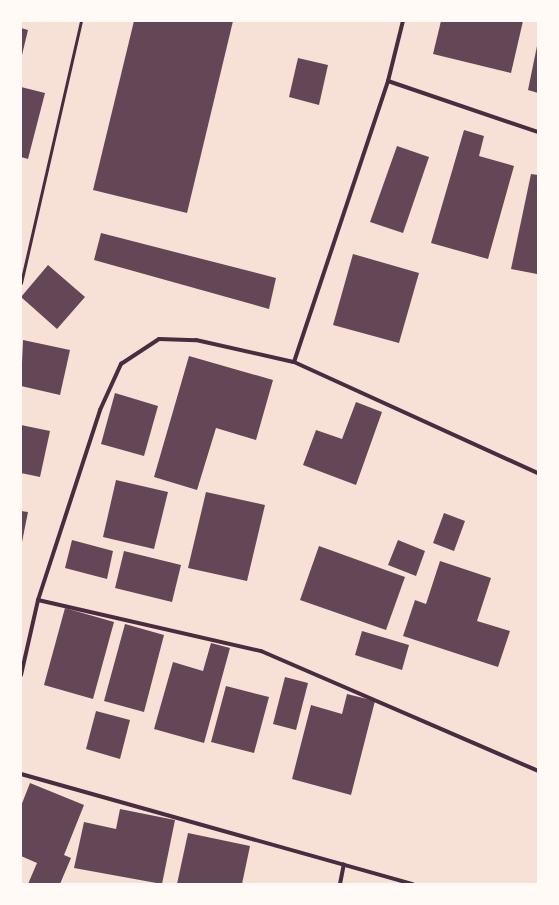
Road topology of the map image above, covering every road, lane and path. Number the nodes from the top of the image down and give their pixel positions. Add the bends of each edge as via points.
1 (81, 21) edge
2 (403, 21) edge
3 (388, 81) junction
4 (538, 132) edge
5 (21, 283) edge
6 (294, 362) junction
7 (538, 473) edge
8 (38, 600) junction
9 (21, 676) edge
10 (538, 771) edge
11 (21, 774) edge
12 (344, 864) junction
13 (340, 884) edge
14 (413, 884) edge

1 - 5 lane
2 - 3 street
3 - 4 street
3 - 6 street
6 - 7 street
6 - 8 street via 196,340 159,339 121,364 100,410
8 - 9 street
8 - 10 street via 261,651
11 - 12 street
12 - 13 street
12 - 14 street

